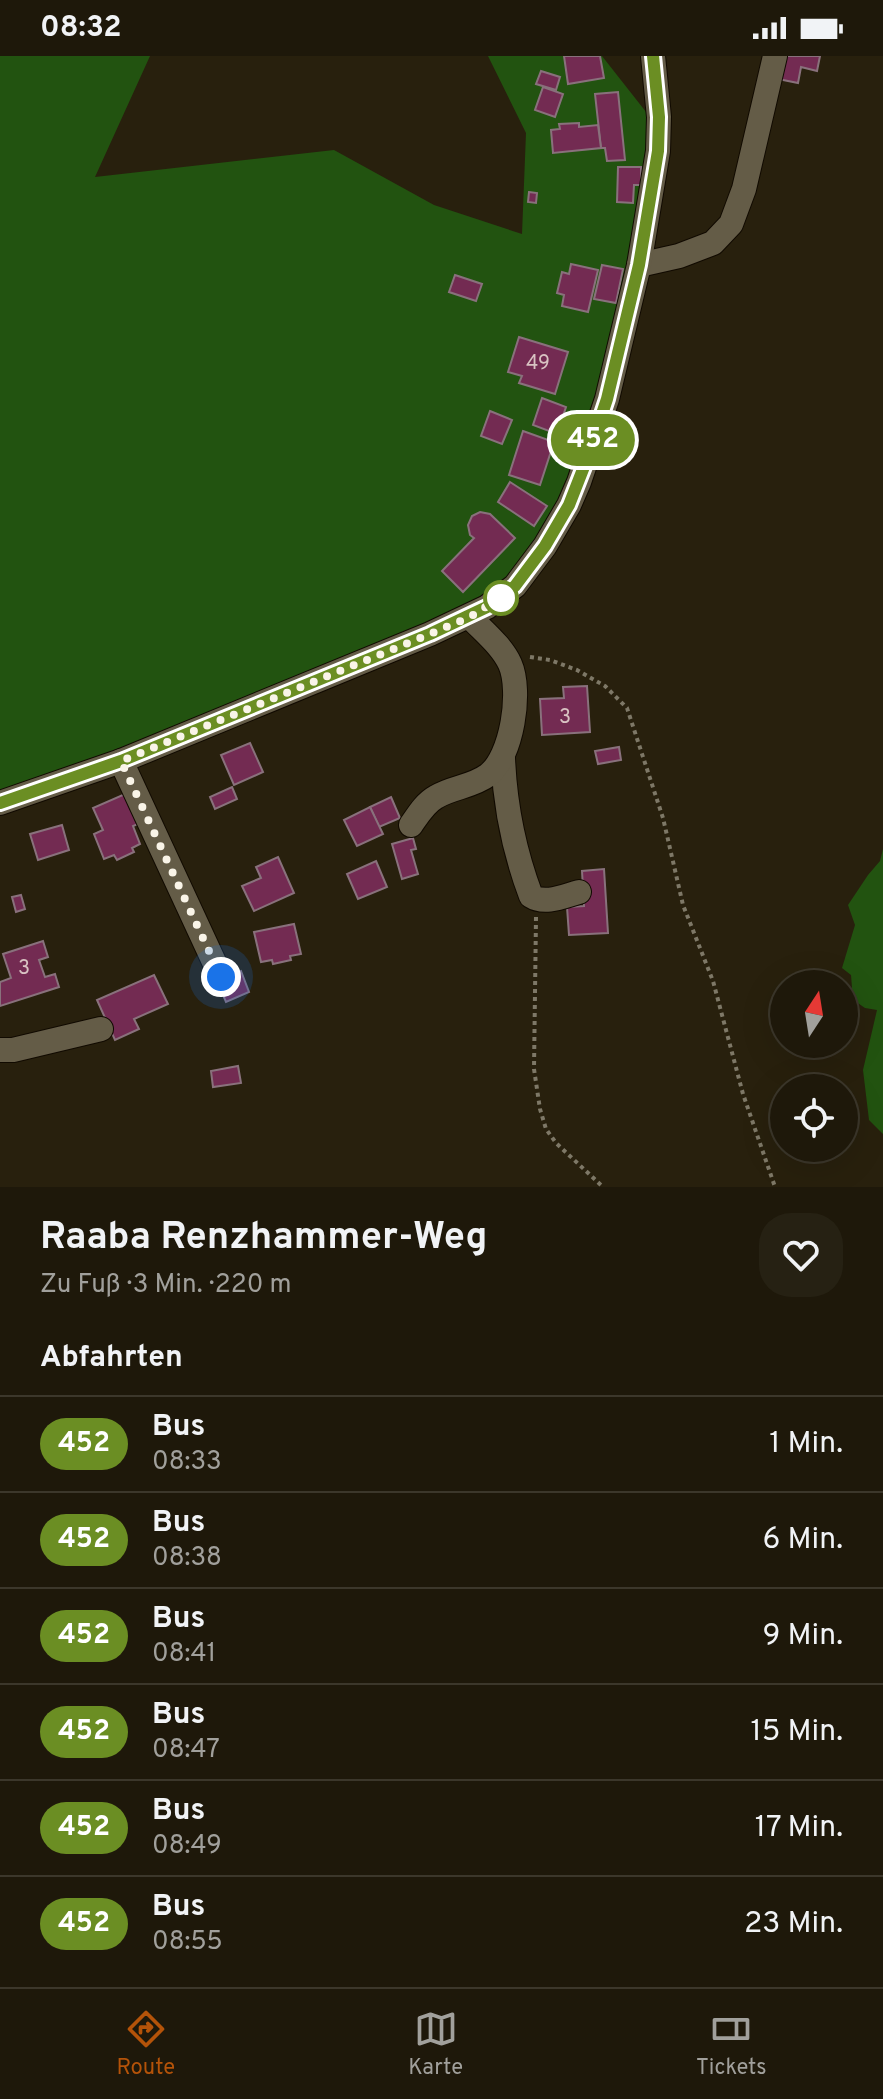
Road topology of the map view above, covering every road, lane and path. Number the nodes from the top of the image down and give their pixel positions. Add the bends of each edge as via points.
1 (653, 56) edge
2 (775, 56) edge
3 (639, 265) junction
4 (470, 617) junction
5 (504, 652) junction
6 (503, 758) junction
7 (121, 761) junction
8 (0, 803) edge
9 (411, 825) dead end
10 (579, 892) dead end
11 (535, 899) junction
12 (221, 977) dead end
13 (101, 1029) dead end
14 (0, 1050) edge
15 (603, 1187) edge
16 (775, 1187) edge

1 - 3 street via 658,151
2 - 3 street via 731,224 713,243
3 - 4 street via 607,399 569,505 515,586
4 - 5 street
4 - 7 street
5 - 6 street via 514,676 513,714
5 - 16 path via 577,670 605,686 627,708 663,818 683,905 713,981
6 - 9 street via 479,781 435,797
6 - 11 street via 507,812
7 - 8 street
7 - 12 street
10 - 11 street
11 - 15 path via 534,1069 540,1109 556,1143
13 - 14 street

